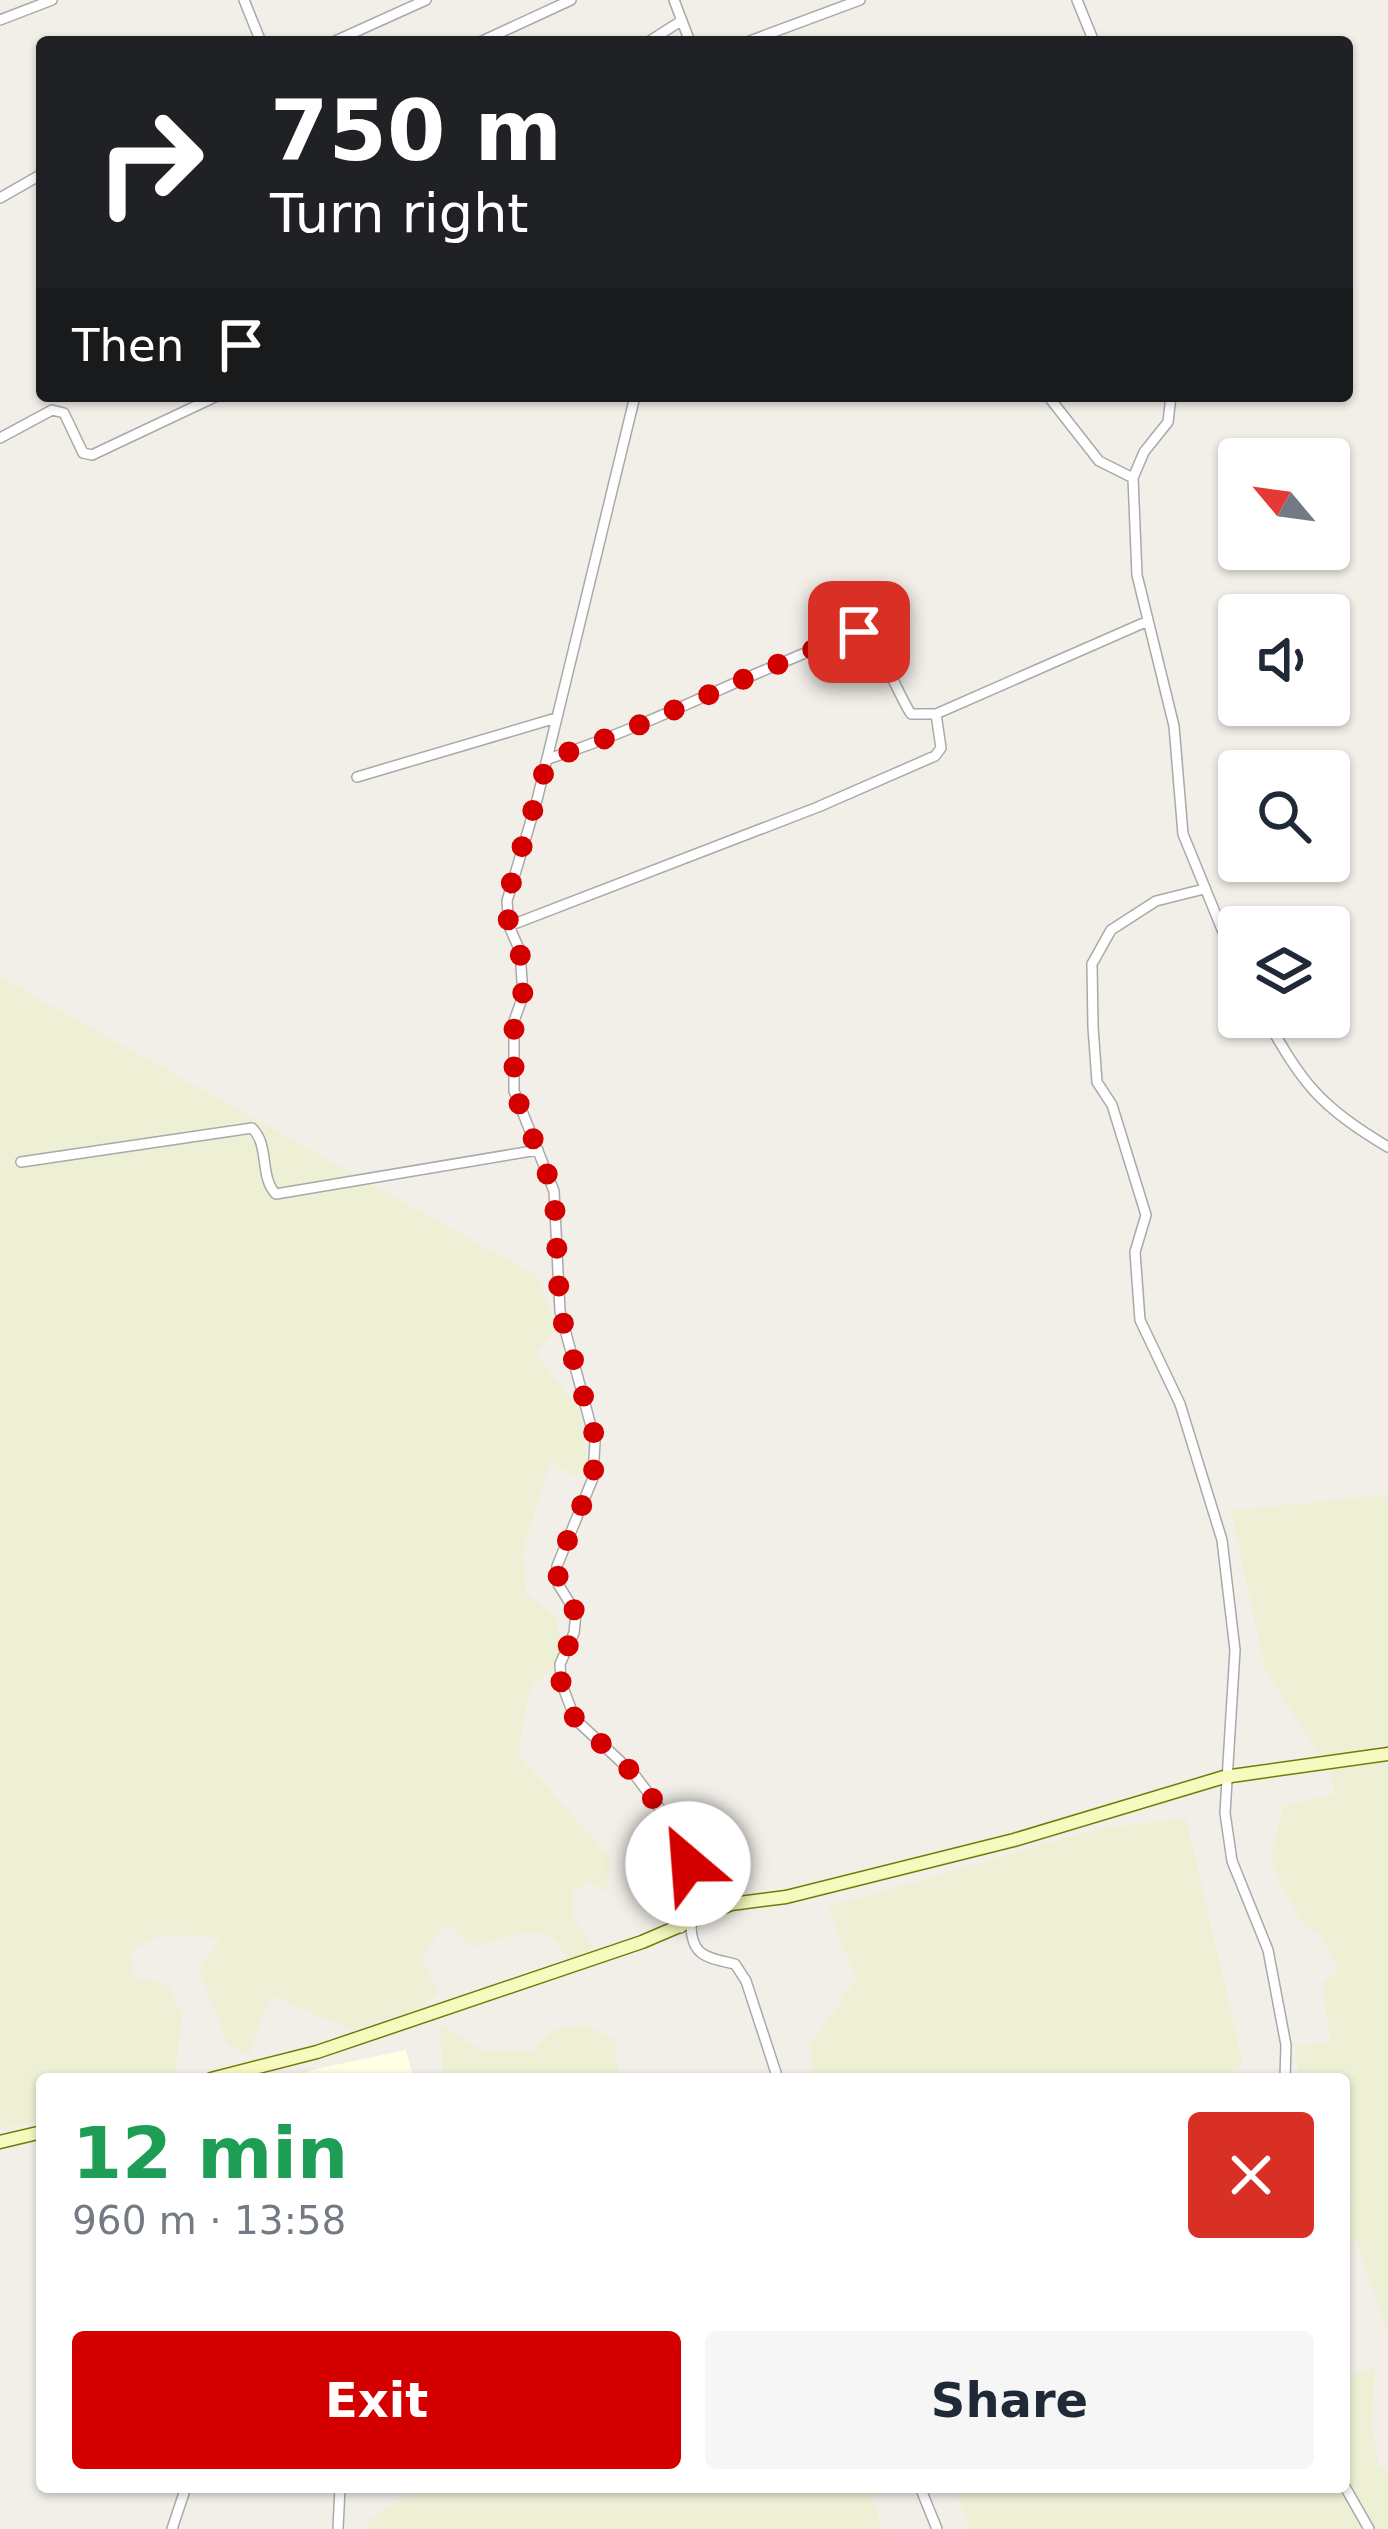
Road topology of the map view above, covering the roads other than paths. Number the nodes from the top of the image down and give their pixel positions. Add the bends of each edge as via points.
1 (52, 0) edge
2 (426, 0) edge
3 (571, 0) edge
4 (674, 0) edge
5 (860, 0) edge
6 (1077, 0) edge
7 (247, 1) edge
8 (0, 20) edge
9 (681, 21) junction
10 (259, 36) edge
11 (346, 36) edge
12 (494, 36) edge
13 (657, 36) edge
14 (687, 36) edge
15 (763, 36) edge
16 (1092, 36) edge
17 (36, 177) edge
18 (0, 198) edge
19 (204, 402) edge
20 (634, 402) edge
21 (1053, 402) edge
22 (1170, 402) edge
23 (0, 438) edge
24 (1133, 478) junction
25 (1148, 620) junction
26 (936, 714) junction
27 (556, 718) junction
28 (548, 759) junction
29 (357, 777) dead end
30 (1204, 889) junction
31 (1218, 922) edge
32 (509, 926) junction
33 (1277, 1038) edge
34 (1388, 1148) edge
35 (538, 1150) junction
36 (21, 1162) dead end
37 (1388, 1754) edge
38 (1224, 1778) junction
39 (686, 1926) junction
40 (265, 2061) junction
41 (229, 2073) edge
42 (261, 2073) edge
43 (776, 2073) edge
44 (1285, 2073) edge
45 (36, 2134) edge
46 (0, 2143) edge
47 (184, 2493) edge
48 (340, 2493) edge
49 (922, 2493) edge
50 (1349, 2493) edge
51 (172, 2529) edge
52 (338, 2529) edge
53 (937, 2529) edge
54 (1369, 2529) edge

1 - 8 street
2 - 11 street
3 - 12 street
4 - 9 street
5 - 15 street
6 - 16 street
7 - 10 street
9 - 13 street
9 - 14 street
17 - 18 street
19 - 23 street via 92,455 83,453 64,413 52,410
20 - 27 street
21 - 24 street via 1099,461
22 - 24 street via 1168,422
24 - 25 street via 1137,575
25 - 26 street
25 - 30 street via 1174,727 1183,834
26 - 28 street via 911,714 878,649 859,632
26 - 32 street via 941,748 934,756
27 - 28 street
27 - 29 street
28 - 32 street via 506,901
30 - 31 street
30 - 38 street via 1156,901 1111,930 1092,964 1093,1027 1097,1082 1112,1105 1146,1215 1136,1252 1140,1319 1180,1404 1222,1540 1234,1650
32 - 35 street via 523,996 514,1021 514,1091
33 - 34 street via 1304,1086
35 - 36 street via 276,1194 253,1127
35 - 39 street via 554,1191 560,1311 596,1441 593,1478 557,1566 576,1613 561,1682 575,1719 634,1774 679,1834 688,1864
37 - 38 street
38 - 39 street via 1014,1840 731,1904
38 - 44 street via 1232,1861 1268,1950
39 - 40 street via 316,2052
39 - 43 street via 703,1958 735,1964
40 - 41 street
40 - 42 street
45 - 46 street
47 - 51 street
48 - 52 street
49 - 53 street
50 - 54 street

